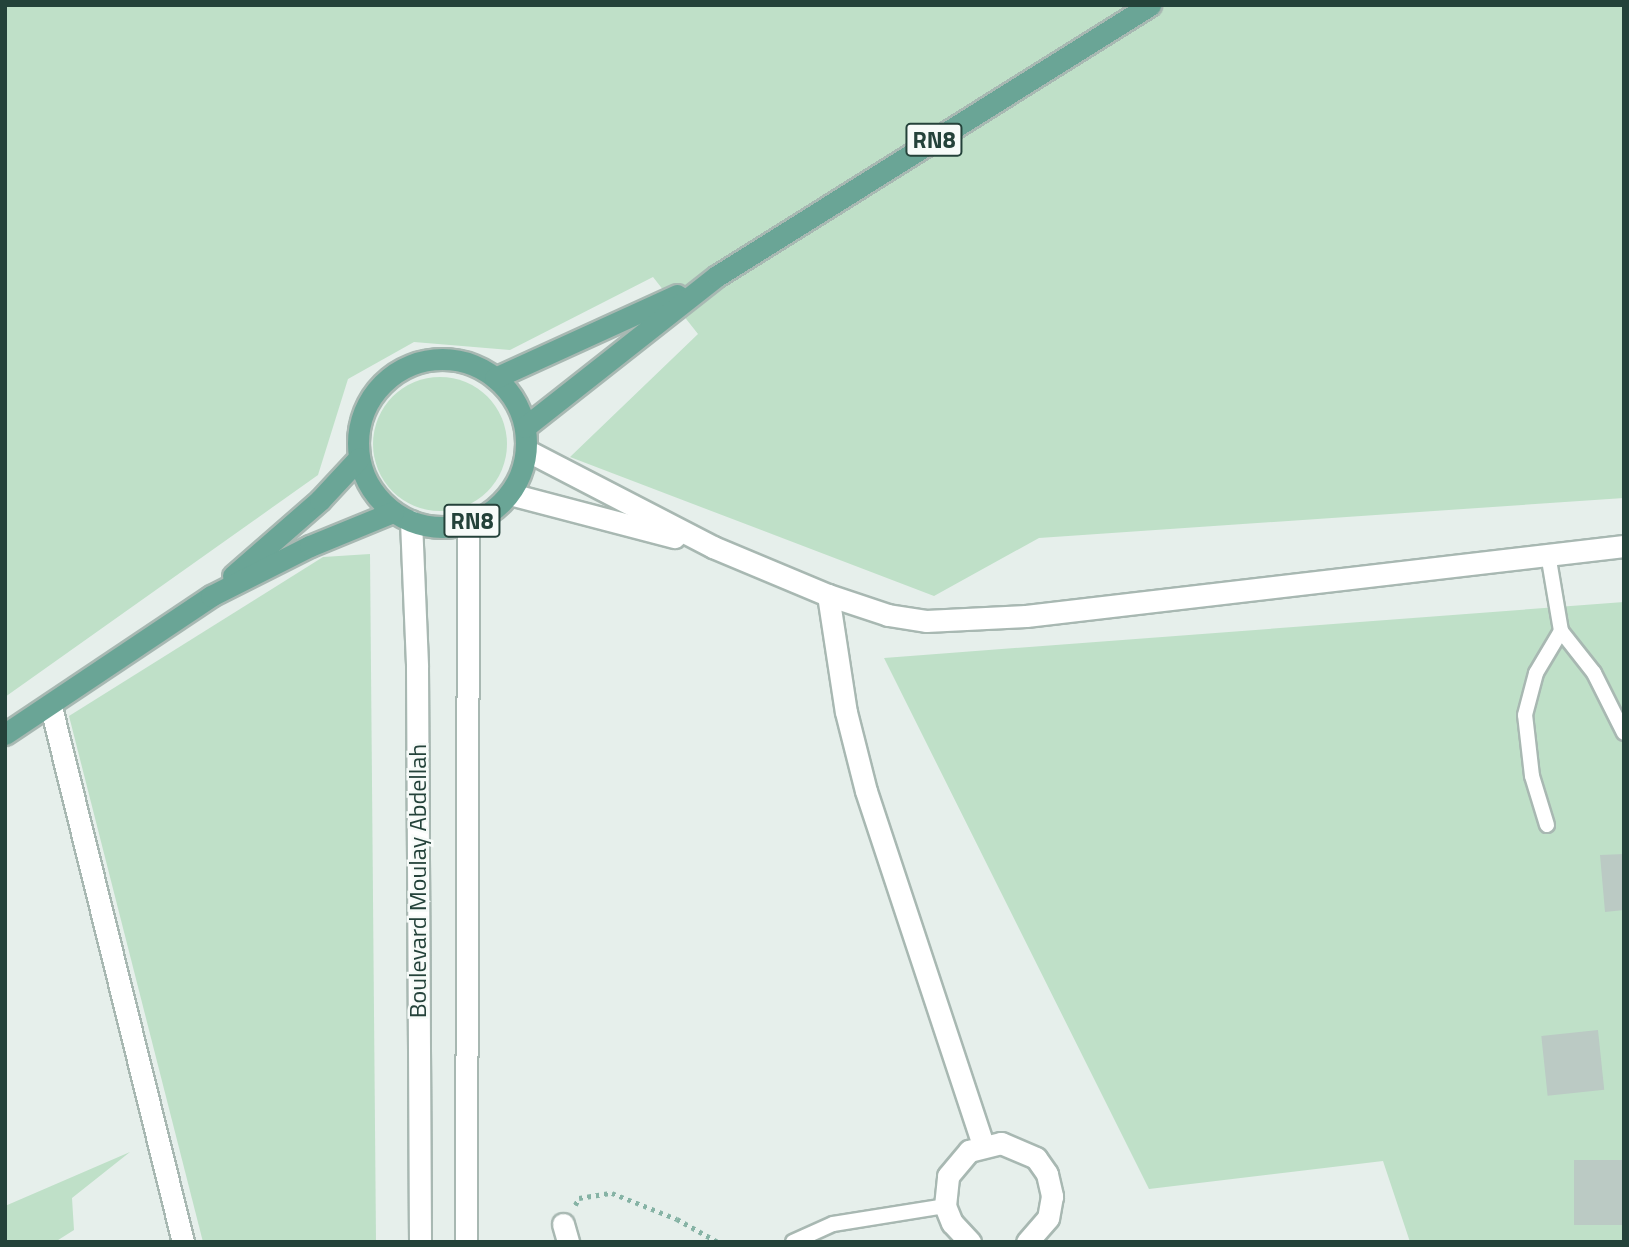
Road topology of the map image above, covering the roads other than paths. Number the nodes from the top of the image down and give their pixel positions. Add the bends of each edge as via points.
1 (1150, 5) edge
2 (717, 276) junction
3 (495, 378) junction
4 (525, 427) junction
5 (526, 450) junction
6 (359, 458) junction
7 (510, 494) junction
8 (402, 517) junction
9 (468, 523) junction
10 (1624, 546) edge
11 (713, 547) junction
12 (1548, 554) junction
13 (828, 595) junction
14 (211, 596) junction
15 (1561, 631) junction
16 (51, 707) junction
17 (1624, 733) edge
18 (5, 734) edge
19 (1547, 825) dead end
20 (982, 1145) junction
21 (945, 1206) junction
22 (183, 1242) edge
23 (420, 1242) edge
24 (466, 1242) edge
25 (793, 1242) edge
26 (970, 1242) edge
27 (1027, 1242) edge

1 - 2 main road, RN8
2 - 3 main road, RN8
2 - 4 main road, RN8
3 - 4 main road, RN8 via 515,400
3 - 6 main road, RN8 via 469,363 412,364 387,379 368,401 358,429
4 - 5 main road, RN8
5 - 7 main road, RN8
5 - 11 street
6 - 8 main road, RN8 via 366,479
6 - 14 main road via 320,500
7 - 9 main road, RN8 via 491,512
7 - 11 street
8 - 9 main road, RN8 via 439,527
8 - 14 main road via 310,546
8 - 23 street, Boulevard Moulay Abdellah via 417,667
9 - 24 street, Boulevard Moulay Abdellah
10 - 12 street
11 - 13 street
12 - 13 street via 957,623 888,615
12 - 15 lane
13 - 20 street via 846,712 866,791
14 - 16 main road
15 - 17 lane via 1594,673
15 - 19 lane via 1536,674 1525,715 1532,776
16 - 18 main road
16 - 22 street
20 - 21 street via 955,1164 948,1176
20 - 27 street via 1019,1147 1036,1158 1047,1174 1052,1196 1048,1218
21 - 25 lane via 833,1224
21 - 26 street via 951,1223

